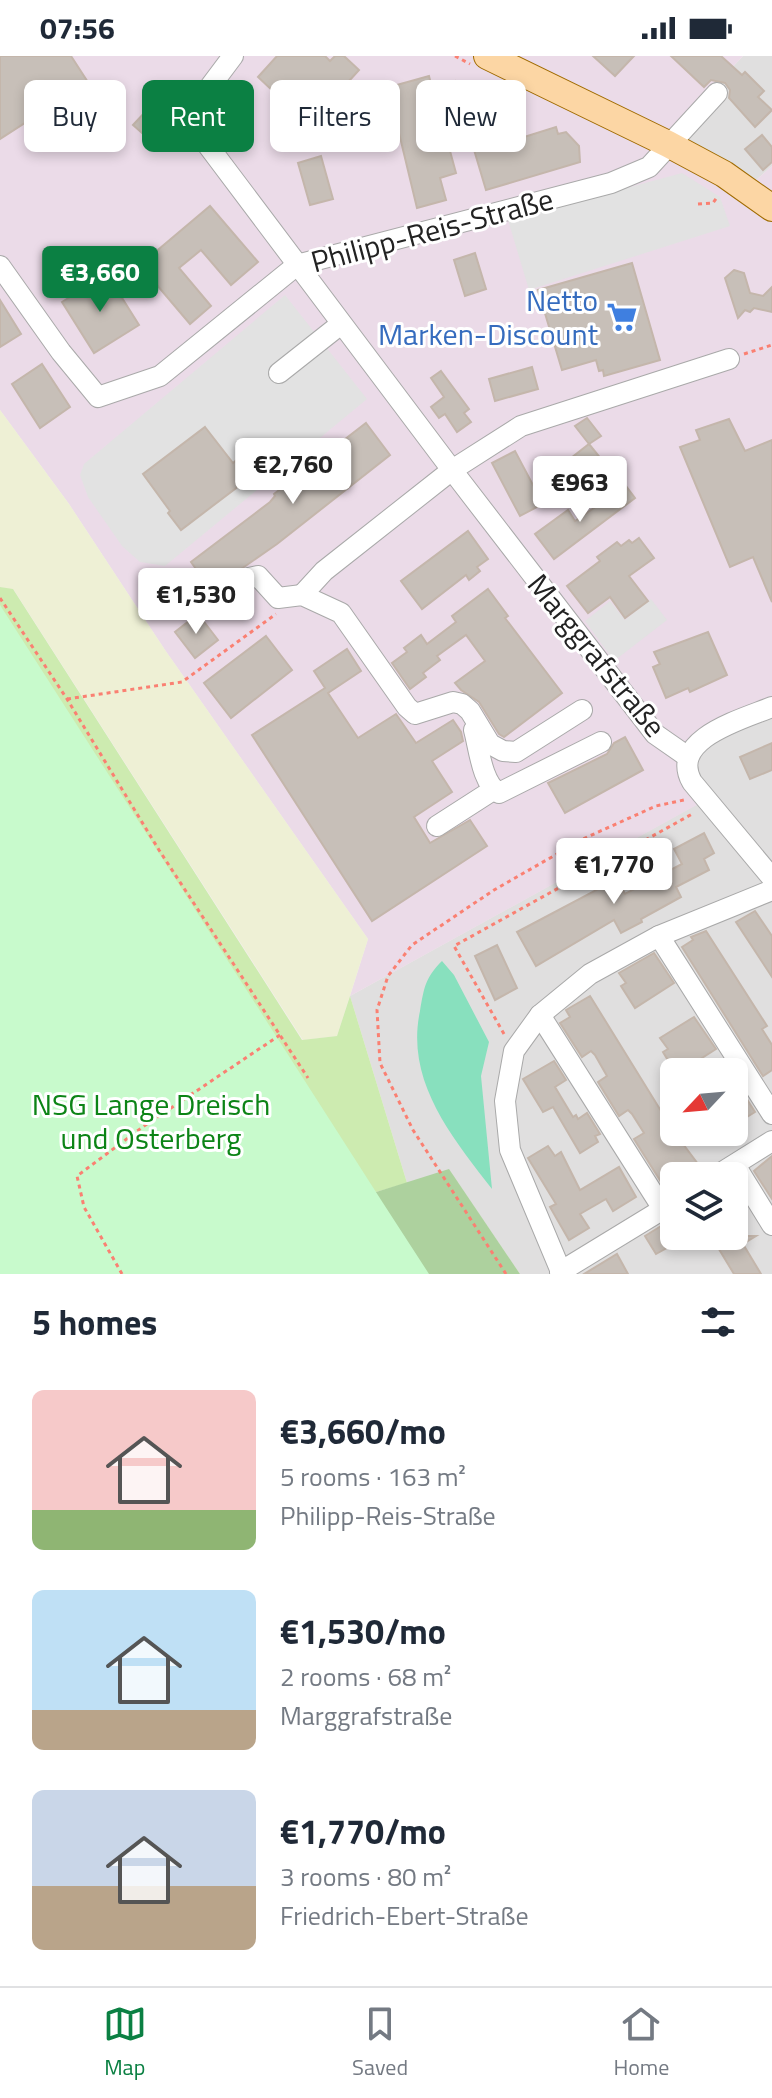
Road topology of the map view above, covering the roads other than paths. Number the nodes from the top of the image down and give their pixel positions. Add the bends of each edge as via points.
1 (233, 56) edge
2 (487, 56) edge
3 (717, 93) dead end
4 (668, 144) junction
5 (772, 208) edge
6 (297, 265) junction
7 (0, 266) edge
8 (341, 324) junction
9 (729, 359) road end
10 (279, 373) dead end
11 (452, 470) junction
12 (302, 595) junction
13 (219, 600) dead end
14 (772, 707) edge
15 (582, 710) dead end
16 (470, 711) junction
17 (601, 742) dead end
18 (688, 757) junction
19 (493, 790) junction
20 (437, 826) dead end
21 (772, 878) edge
22 (772, 890) edge
23 (659, 936) junction
24 (540, 1015) junction
25 (772, 1114) edge
26 (772, 1141) edge
27 (740, 1162) edge
28 (748, 1186) edge
29 (660, 1193) edge
30 (660, 1210) edge
31 (772, 1225) edge
32 (561, 1273) edge

1 - 6 street, Marggrafstraße via 203,96 206,143
2 - 4 main road
3 - 4 street, Philipp-Reis-Straße
4 - 5 main road
4 - 6 street, Philipp-Reis-Straße via 649,167 611,183
6 - 7 street, Philipp-Reis-Straße via 160,376 98,397
6 - 8 street, Marggrafstraße
8 - 10 street
8 - 11 street, Marggrafstraße
9 - 11 street via 521,426
11 - 12 street via 324,571
11 - 18 street, Marggrafstraße via 655,734
12 - 13 street via 278,598 255,575
12 - 16 street via 341,613 415,714 453,702
14 - 18 street via 714,733
15 - 16 street via 516,752 490,744
16 - 19 street
17 - 19 street via 506,792
18 - 21 street via 689,775
19 - 20 street
22 - 23 street
23 - 24 street via 590,974
23 - 25 street
24 - 29 street
24 - 32 street via 514,1051 505,1101 510,1150
26 - 27 street
28 - 31 street
30 - 32 street

